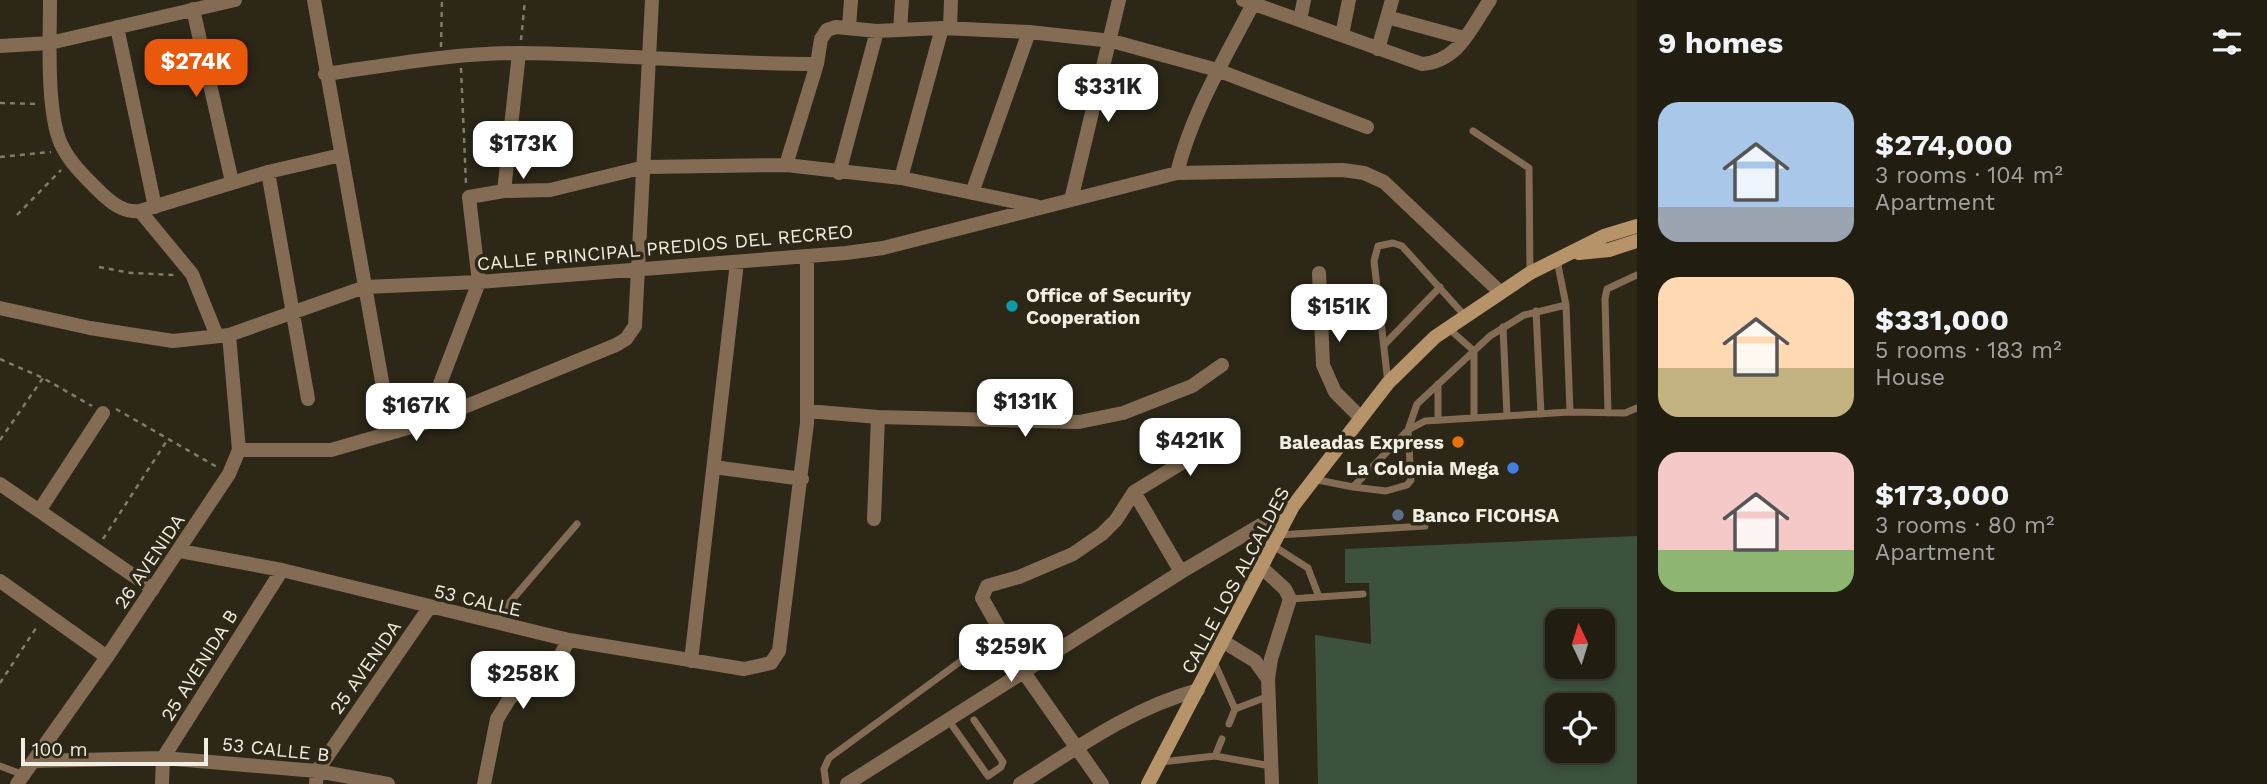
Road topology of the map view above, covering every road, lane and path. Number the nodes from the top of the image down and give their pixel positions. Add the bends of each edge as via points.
1 (50, 0) edge
2 (233, 0) edge
3 (314, 0) edge
4 (442, 0) edge
5 (525, 0) edge
6 (652, 0) edge
7 (851, 0) edge
8 (902, 0) edge
9 (951, 0) edge
10 (1119, 0) edge
11 (1304, 0) edge
12 (1349, 0) edge
13 (1392, 0) edge
14 (1490, 0) edge
15 (1248, 2) edge
16 (193, 9) junction
17 (1387, 17) junction
18 (1300, 20) junction
19 (117, 27) junction
20 (849, 27) junction
21 (946, 28) junction
22 (900, 30) junction
23 (877, 31) junction
24 (1029, 32) junction
25 (1342, 35) junction
26 (1464, 38) junction
27 (1112, 41) junction
28 (50, 43) junction
29 (0, 46) edge
30 (1378, 49) junction
31 (519, 53) junction
32 (460, 56) junction
33 (441, 57) junction
34 (649, 60) junction
35 (817, 64) junction
36 (1217, 71) junction
37 (325, 74) junction
38 (0, 103) edge
39 (54, 104) junction
40 (1367, 127) dead end
41 (1473, 131) dead end
42 (68, 155) junction
43 (341, 155) junction
44 (0, 157) edge
45 (786, 165) junction
46 (645, 167) junction
47 (268, 172) junction
48 (839, 173) junction
49 (1177, 173) junction
50 (901, 178) junction
51 (232, 182) junction
52 (504, 191) junction
53 (972, 193) junction
54 (468, 197) junction
55 (1071, 200) junction
56 (155, 207) junction
57 (1041, 207) junction
58 (140, 211) junction
59 (16, 215) dead end
60 (1637, 226) edge
61 (1637, 241) edge
62 (1571, 254) junction
63 (807, 258) junction
64 (1556, 260) junction
65 (737, 262) junction
66 (99, 267) dead end
67 (639, 268) junction
68 (1319, 273) dead end
69 (1530, 273) junction
70 (192, 274) junction
71 (1637, 275) edge
72 (479, 282) junction
73 (365, 287) junction
74 (1440, 287) junction
75 (1500, 292) junction
76 (1566, 305) junction
77 (0, 308) edge
78 (1536, 311) junction
79 (294, 313) junction
80 (1465, 316) junction
81 (1503, 327) junction
82 (1448, 328) junction
83 (223, 336) junction
84 (1384, 345) junction
85 (1474, 351) junction
86 (0, 359) edge
87 (1222, 365) dead end
88 (43, 377) junction
89 (1388, 383) junction
90 (1438, 384) junction
91 (308, 399) dead end
92 (1637, 408) edge
93 (807, 411) junction
94 (103, 412) junction
95 (1570, 412) junction
96 (1608, 413) junction
97 (1541, 415) junction
98 (1507, 416) junction
99 (878, 417) junction
100 (1360, 417) junction
101 (1474, 417) junction
102 (1438, 418) junction
103 (425, 422) junction
104 (1408, 430) junction
105 (391, 432) junction
106 (1229, 434) dead end
107 (168, 439) junction
108 (0, 440) edge
109 (239, 450) junction
110 (714, 467) junction
111 (229, 474) junction
112 (802, 479) junction
113 (1313, 479) junction
114 (0, 484) edge
115 (1353, 487) junction
116 (1133, 492) junction
117 (1293, 506) junction
118 (39, 511) junction
119 (874, 519) dead end
120 (577, 524) dead end
121 (1425, 526) dead end
122 (1275, 540) junction
123 (96, 550) junction
124 (180, 551) junction
125 (1260, 566) junction
126 (282, 570) junction
127 (1181, 572) junction
128 (0, 581) edge
129 (153, 589) junction
130 (1363, 594) dead end
131 (1319, 597) junction
132 (1290, 599) junction
133 (429, 608) junction
134 (45, 613) junction
135 (493, 623) junction
136 (569, 640) junction
137 (1224, 642) junction
138 (107, 657) junction
139 (691, 661) junction
140 (961, 661) dead end
141 (1213, 661) junction
142 (1025, 674) junction
143 (1268, 679) junction
144 (0, 683) edge
145 (1198, 690) junction
146 (1269, 696) junction
147 (1235, 709) junction
148 (974, 720) dead end
149 (949, 721) junction
150 (1229, 724) dead end
151 (1222, 739) dead end
152 (1076, 747) junction
153 (1215, 756) junction
154 (163, 758) junction
155 (34, 761) junction
156 (1161, 762) junction
157 (0, 765) edge
158 (1271, 766) junction
159 (316, 778) edge
160 (20, 780) edge
161 (162, 784) edge
162 (388, 784) edge
163 (484, 784) edge
164 (826, 784) edge
165 (846, 784) edge
166 (1020, 784) edge
167 (1102, 784) edge
168 (1148, 784) edge
169 (1272, 784) edge

1 - 28 street, 26 AVENIDA
2 - 16 street
3 - 37 street
4 - 33 path
5 - 31 path
6 - 34 street
7 - 20 street
8 - 22 street
9 - 21 street
10 - 27 street
11 - 18 street
12 - 25 street
13 - 17 street
14 - 26 street
15 - 18 street
15 - 36 street
16 - 19 street
16 - 51 street
17 - 26 street
17 - 30 street
18 - 25 street
19 - 28 street
19 - 56 street
20 - 23 street
20 - 35 street via 827,30
21 - 22 street
21 - 24 street
21 - 50 street
22 - 23 street
23 - 48 street
24 - 27 street
24 - 53 street
25 - 30 street
26 - 30 street via 1439,62 1422,64
27 - 36 street
27 - 55 street
28 - 29 street
28 - 39 street, 26 AVENIDA
31 - 32 street
31 - 34 street
31 - 52 street
32 - 33 street
32 - 54 path
33 - 37 street
34 - 35 street
34 - 46 street
35 - 45 street
36 - 40 street
36 - 49 street via 1186,135
37 - 43 street
38 - 39 path
39 - 42 street, 26 AVENIDA via 56,128
41 - 69 lane via 1529,168
42 - 44 path
42 - 58 street, 26 AVENIDA via 104,195 122,209
42 - 59 path
43 - 47 street
43 - 73 street
45 - 46 street
45 - 48 street
46 - 52 street via 550,190
46 - 67 street
47 - 51 street
47 - 79 street
48 - 50 street
49 - 55 street, CALLE PRINCIPAL PREDIOS DEL RECREO
49 - 75 street, CALLE PRINCIPAL PREDIOS DEL RECREO via 1364,173 1384,182
50 - 53 street
51 - 56 street
52 - 54 street
53 - 57 street
54 - 72 street
55 - 57 street, CALLE PRINCIPAL PREDIOS DEL RECREO
56 - 58 street
57 - 63 street, CALLE PRINCIPAL PREDIOS DEL RECREO via 883,248
58 - 70 street, 26 AVENIDA
60 - 62 main road, CALLE LOS ALCALDES via 1604,236
61 - 62 main road, CALLE LOS ALCALDES
62 - 64 main road, CALLE LOS ALCALDES
63 - 65 street, CALLE PRINCIPAL PREDIOS DEL RECREO
63 - 93 street
64 - 69 main road, CALLE LOS ALCALDES
64 - 76 lane
65 - 67 street, CALLE PRINCIPAL PREDIOS DEL RECREO
65 - 110 street
66 - 70 path via 160,276
67 - 72 street, CALLE PRINCIPAL PREDIOS DEL RECREO
67 - 103 street via 635,326 626,339
68 - 100 street via 1323,365 1335,392
69 - 75 main road, CALLE LOS ALCALDES
70 - 83 street, 26 AVENIDA
71 - 96 lane via 1607,289
72 - 73 street, CALLE PRINCIPAL PREDIOS DEL RECREO
72 - 103 street
73 - 79 street, CALLE PRINCIPAL PREDIOS DEL RECREO
73 - 105 street
74 - 80 lane
74 - 84 lane
74 - 84 lane via 1402,246 1378,246 1374,261
75 - 80 main road, CALLE LOS ALCALDES
76 - 78 lane
76 - 95 lane
77 - 83 street, CALLE PRINCIPAL PREDIOS DEL RECREO via 173,341
78 - 81 lane
78 - 97 lane
79 - 83 street, CALLE PRINCIPAL PREDIOS DEL RECREO
79 - 91 street
80 - 82 main road, CALLE LOS ALCALDES
81 - 85 lane
81 - 98 lane
82 - 85 lane
82 - 89 main road, CALLE LOS ALCALDES
83 - 109 street, 26 AVENIDA
84 - 89 lane
85 - 90 lane
85 - 101 lane
86 - 88 path
87 - 99 street via 1192,386 1123,413 1079,422
88 - 94 path
88 - 108 path
89 - 100 main road, CALLE LOS ALCALDES
90 - 102 lane
90 - 104 lane via 1417,404
92 - 96 lane
93 - 99 street
93 - 112 street
94 - 107 path via 108,405
94 - 118 street
95 - 96 lane
95 - 97 lane
97 - 98 lane
98 - 101 lane
99 - 119 street
100 - 113 main road, CALLE LOS ALCALDES
101 - 102 lane
102 - 104 lane
103 - 105 street
104 - 115 lane
104 - 115 lane via 1411,480 1407,485 1386,491
105 - 109 street via 331,450
106 - 116 street
107 - 111 path
107 - 123 path
109 - 111 street, 26 AVENIDA
110 - 112 street
110 - 139 street
111 - 124 street, 26 AVENIDA
112 - 139 street, 53 CALLE via 779,651 771,663 744,669
113 - 115 lane
113 - 117 main road, CALLE LOS ALCALDES
114 - 118 street
116 - 127 street
116 - 142 street via 1116,520 1073,554 987,586 982,598
117 - 122 main road, CALLE LOS ALCALDES
117 - 127 street
118 - 123 street
120 - 135 lane
121 - 122 lane
122 - 125 main road, CALLE LOS ALCALDES
122 - 131 lane via 1308,568
123 - 129 street
124 - 126 street, 53 CALLE
124 - 129 street, 26 AVENIDA
125 - 132 street
125 - 137 main road, CALLE LOS ALCALDES
126 - 133 street, 53 CALLE
126 - 154 street, 25 AVENIDA B
127 - 142 street
128 - 134 street
129 - 138 street, 26 AVENIDA
130 - 131 lane
131 - 132 lane
132 - 143 street
133 - 135 street, 53 CALLE
133 - 159 street, 25 AVENIDA
134 - 138 street
134 - 144 path
135 - 136 street, 53 CALLE
136 - 139 street, 53 CALLE
136 - 163 street via 556,661 510,698 497,719
137 - 141 main road, CALLE LOS ALCALDES
137 - 143 street via 1255,661
138 - 155 street, 26 AVENIDA
140 - 164 lane via 829,758 824,769
141 - 145 main road, CALLE LOS ALCALDES
141 - 147 lane
142 - 149 street
142 - 152 street
143 - 146 street
145 - 152 street via 1168,698
145 - 156 main road, CALLE LOS ALCALDES
146 - 147 lane
146 - 158 street
147 - 150 lane
148 - 149 lane via 1003,762 988,776
149 - 165 street
151 - 153 lane
152 - 166 street
152 - 167 street
153 - 156 lane
153 - 158 lane
154 - 155 street, 53 CALLE B
154 - 159 street, 53 CALLE B
154 - 161 street
155 - 160 street, 26 AVENIDA
156 - 168 main road, CALLE LOS ALCALDES
157 - 160 lane
158 - 169 street
159 - 162 street, 53 CALLE B

